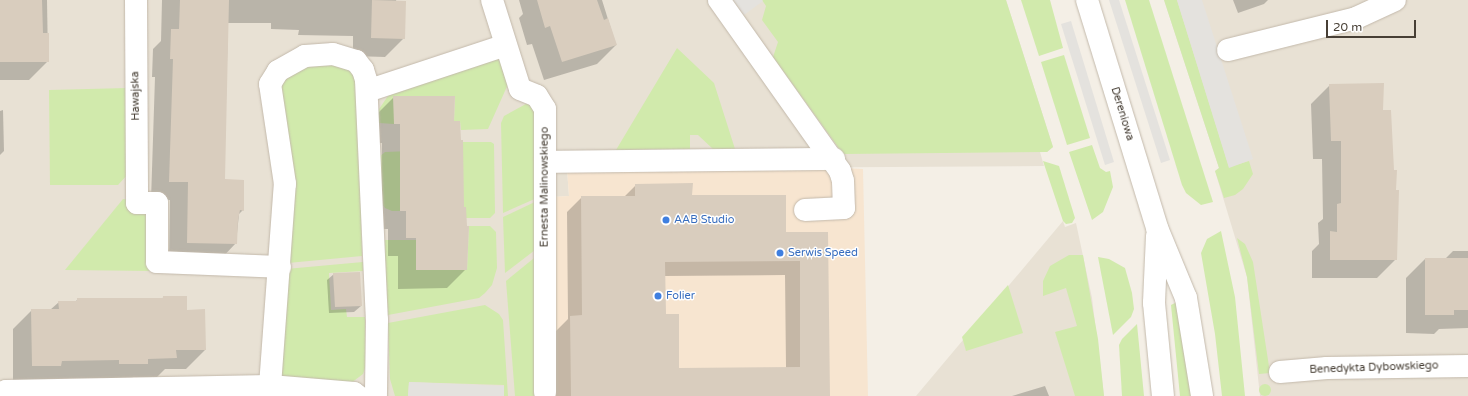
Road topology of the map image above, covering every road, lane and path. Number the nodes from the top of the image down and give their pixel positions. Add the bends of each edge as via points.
1 (136, 0) edge
2 (492, 0) edge
3 (719, 0) edge
4 (1087, 0) edge
5 (1395, 0) edge
6 (506, 45) junction
7 (1228, 50) dead end
8 (367, 90) junction
9 (834, 159) junction
10 (545, 162) junction
11 (805, 210) dead end
12 (1157, 228) junction
13 (280, 267) junction
14 (1468, 366) edge
15 (1280, 372) dead end
16 (270, 386) junction
17 (545, 392) dead end
18 (6, 396) edge
19 (358, 396) edge
20 (376, 396) edge
21 (1163, 396) edge
22 (1202, 396) edge

1 - 13 street, Hawajska via 137,203 157,203 157,262
2 - 6 street, Ernesta Malinowskiego
3 - 9 street
4 - 12 street, Dereniowa
5 - 7 street via 1356,18
6 - 8 street
6 - 10 street, Ernesta Malinowskiego via 520,89 537,96 545,109
8 - 13 street via 366,80 356,61 333,54 305,56 278,71 270,84 285,184
8 - 20 street via 377,320
9 - 10 street
9 - 11 street via 844,181 844,208
10 - 17 street, Ernesta Malinowskiego
12 - 21 street, Dereniowa via 1154,303
12 - 22 street, Dereniowa via 1186,298
13 - 16 street
14 - 15 street, Benedykta Dybowskiego via 1327,368
16 - 18 street via 6,391
16 - 19 street via 354,393

